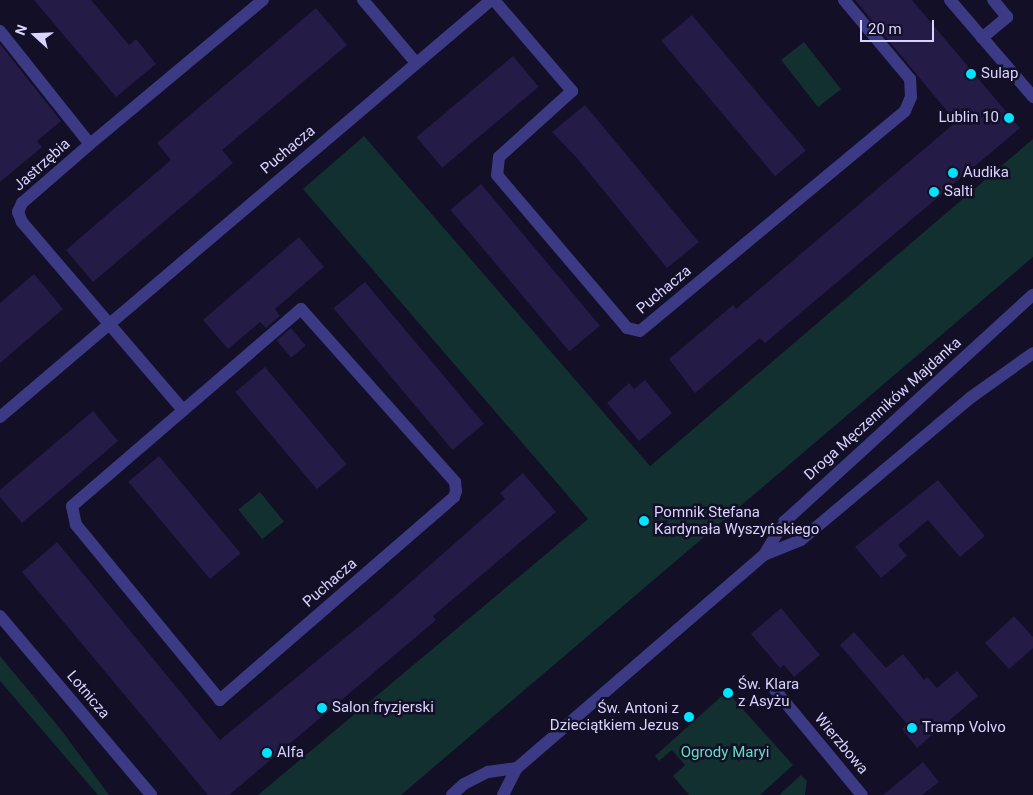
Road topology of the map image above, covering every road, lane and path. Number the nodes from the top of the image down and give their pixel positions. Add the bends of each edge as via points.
1 (263, 0) edge
2 (363, 0) edge
3 (492, 0) edge
4 (844, 0) edge
5 (950, 0) edge
6 (992, 0) edge
7 (0, 31) edge
8 (982, 38) junction
9 (416, 63) junction
10 (1033, 97) edge
11 (90, 144) junction
12 (1033, 294) edge
13 (107, 324) junction
14 (1033, 352) edge
15 (183, 410) junction
16 (0, 416) edge
17 (764, 555) junction
18 (0, 616) edge
19 (775, 690) dead end
20 (517, 768) junction
21 (151, 795) edge
22 (452, 795) edge
23 (503, 795) edge
24 (862, 795) edge

1 - 11 street
2 - 9 street
3 - 4 street, Puchacza via 572,92 499,157 497,175 627,328 640,331 905,111 911,97 910,79
3 - 9 street, Puchacza
5 - 8 street
6 - 8 street via 1007,17
7 - 11 street, Jastrzębia
8 - 10 street
9 - 13 street, Puchacza
11 - 13 street, Jastrzębia via 22,203 18,212 22,222
12 - 17 street, Droga Męczenników Majdanka via 784,522
13 - 15 street
13 - 16 street, Puchacza
14 - 17 street, Droga Męczenników Majdanka via 963,403 801,540
15 - 15 street, Puchacza via 72,506 76,526 220,700 454,497 455,482 301,309
17 - 20 street, Droga Męczenników Majdanka
18 - 21 street, Lotnicza
19 - 24 street, Wierzbowa
20 - 22 street via 488,772 464,784
20 - 23 street, Droga Męczenników Majdanka

